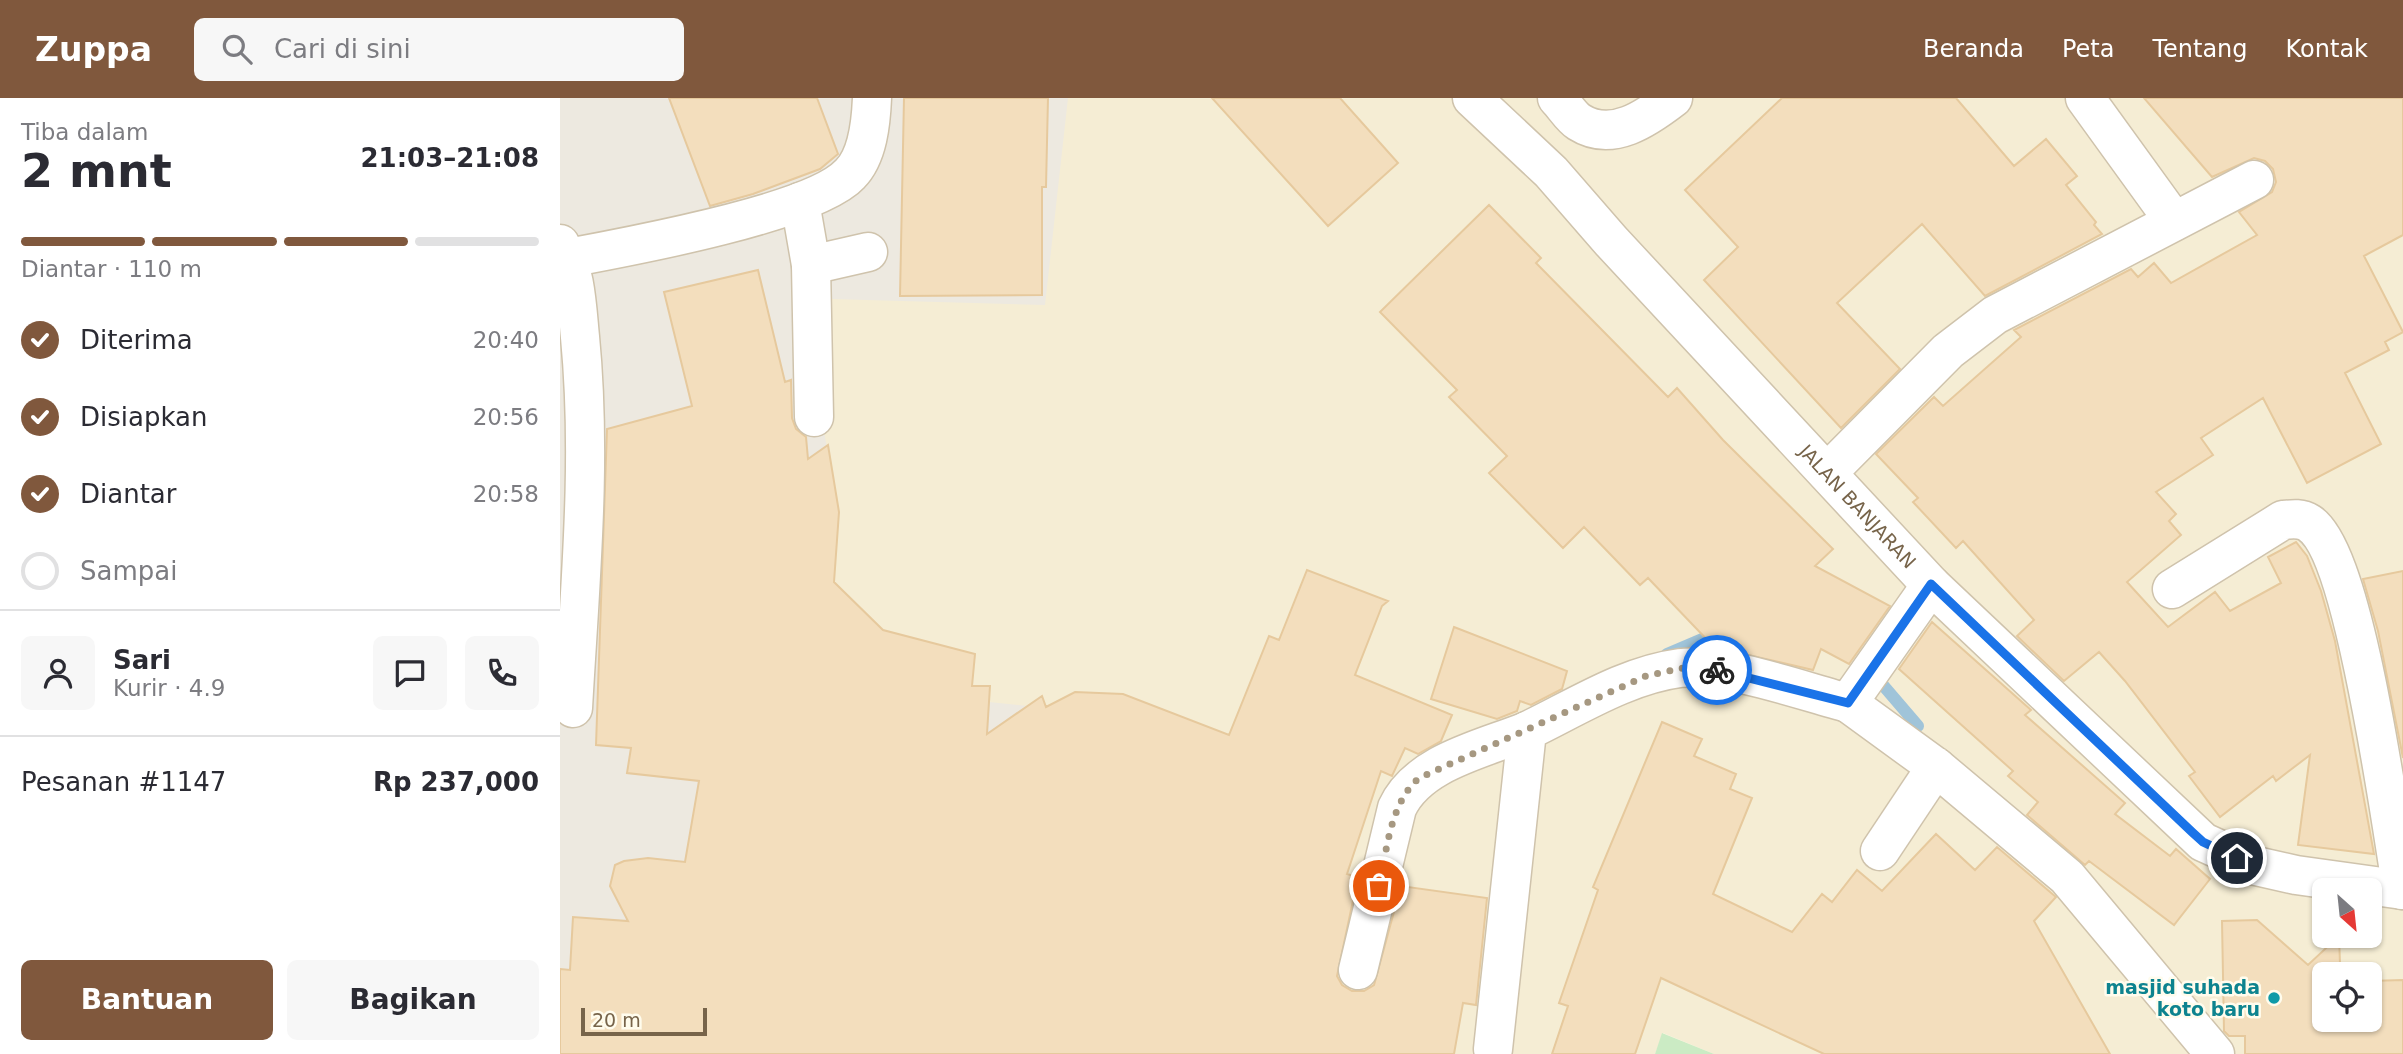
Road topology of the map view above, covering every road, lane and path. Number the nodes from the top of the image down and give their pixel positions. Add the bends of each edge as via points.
1 (872, 98) edge
2 (1472, 98) edge
3 (1557, 98) edge
4 (1673, 98) edge
5 (2085, 98) edge
6 (2254, 180) dead end
7 (800, 202) junction
8 (2174, 221) junction
9 (564, 251) edge
10 (868, 253) dead end
11 (811, 265) junction
12 (814, 418) dead end
13 (1828, 472) junction
14 (2172, 589) dead end
15 (1919, 599) junction
16 (1856, 691) junction
17 (573, 708) dead end
18 (1527, 731) junction
19 (2390, 734) edge
20 (1936, 767) junction
21 (1880, 851) dead end
22 (2402, 890) edge
23 (1358, 970) dead end
24 (1493, 1049) dead end
25 (2216, 1054) edge

1 - 7 street via 872,119 853,172 829,190
2 - 13 street, JALAN BANJARAN via 1551,172
3 - 4 street via 1578,122 1615,130 1652,114
5 - 8 street
6 - 8 street
7 - 9 street via 650,242
7 - 11 street
8 - 13 street via 2028,296 1971,332
9 - 17 street via 578,319 586,423
10 - 11 street
11 - 12 street
13 - 15 street, JALAN BANJARAN
14 - 19 street via 2283,520 2298,518 2312,524 2333,562
15 - 16 street
15 - 22 street, JALAN BANJARAN via 2203,842 2256,866
16 - 18 street via 1683,668 1634,680
16 - 20 street
18 - 23 street via 1434,770 1410,786 1403,796
18 - 24 street
19 - 22 street
20 - 21 street
20 - 25 street via 2067,877

